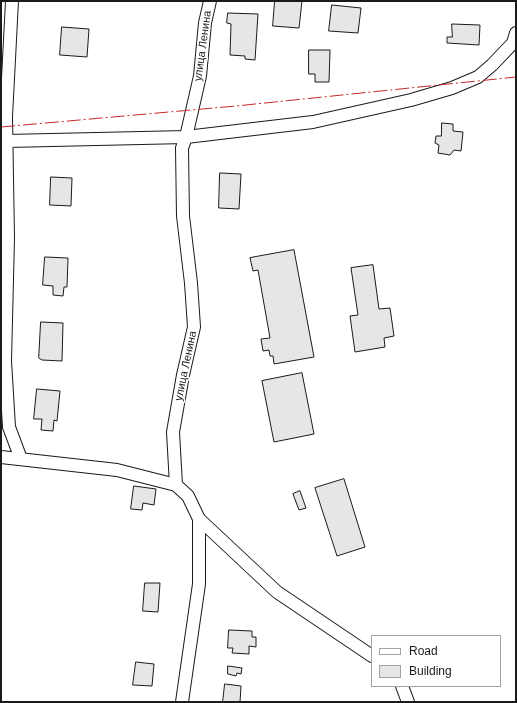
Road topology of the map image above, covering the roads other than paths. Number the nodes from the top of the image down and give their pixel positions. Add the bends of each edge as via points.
1 (12, 1) edge
2 (210, 1) edge
3 (516, 33) edge
4 (186, 137) junction
5 (7, 141) junction
6 (1, 457) edge
7 (21, 460) junction
8 (176, 485) junction
9 (199, 519) junction
10 (371, 655) edge
11 (402, 687) edge
12 (182, 702) edge
13 (408, 702) edge

1 - 5 street
2 - 4 street, улица Ленина via 205,23 200,76
3 - 4 street via 513,43 492,65 478,77 452,88 313,122
4 - 5 street
4 - 8 street, улица Ленина via 182,148 183,216 194,327 174,432
5 - 7 street via 5,361 9,427
6 - 7 street
7 - 8 street via 117,470
8 - 9 street via 188,496
9 - 10 street via 277,592
9 - 12 street via 199,584
11 - 13 street

